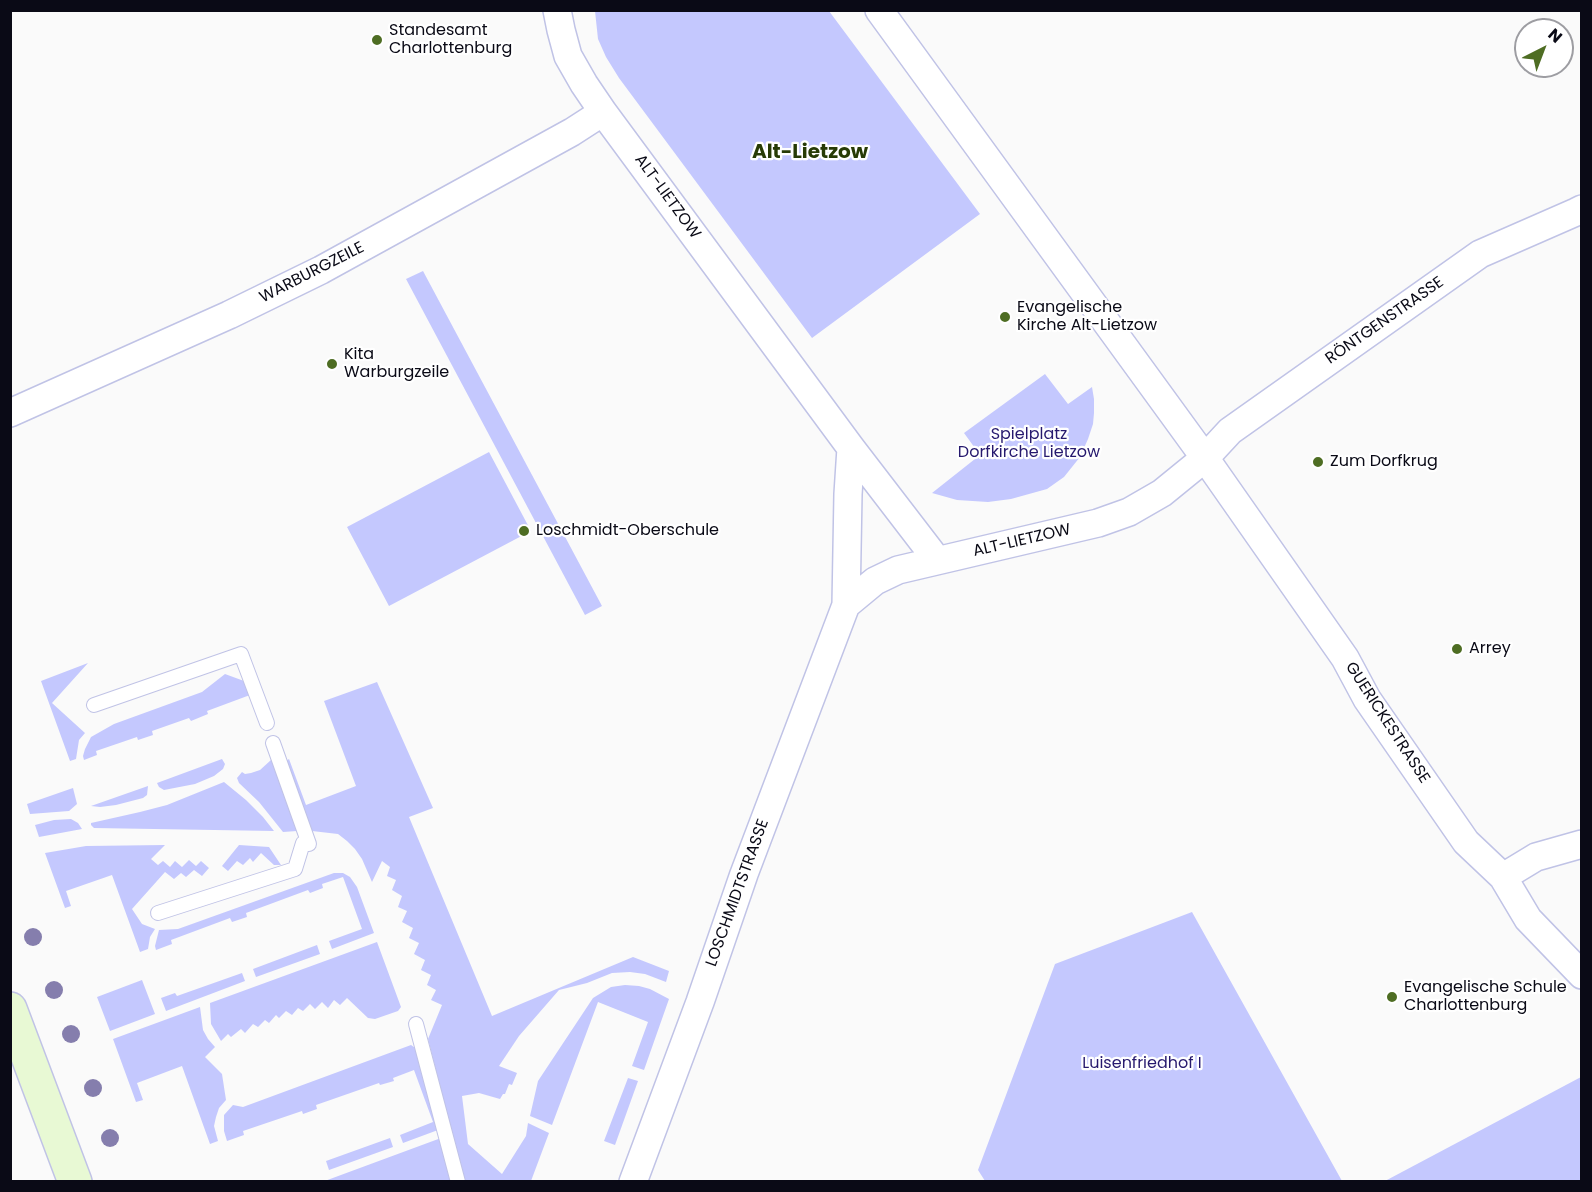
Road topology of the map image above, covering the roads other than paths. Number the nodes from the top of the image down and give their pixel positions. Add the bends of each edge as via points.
1 (557, 10) edge
2 (879, 10) edge
3 (603, 112) junction
4 (1581, 208) edge
5 (10, 413) edge
6 (851, 448) junction
7 (1205, 458) junction
8 (937, 560) junction
9 (846, 604) junction
10 (94, 705) dead end
11 (267, 723) dead end
12 (273, 743) dead end
13 (1581, 843) edge
14 (1503, 876) junction
15 (158, 913) dead end
16 (1581, 975) edge
17 (10, 1009) edge
18 (416, 1024) dead end
19 (75, 1182) edge
20 (458, 1182) edge
21 (633, 1182) edge

1 - 3 street, ALT-LIETZOW via 568,56
2 - 7 street
3 - 5 street, WARBURGZEILE via 321,270
3 - 6 street, ALT-LIETZOW
4 - 7 street, RÖNTGENSTRASSE via 1480,254 1230,431
6 - 8 street, ALT-LIETZOW
6 - 9 street, LOSCHMIDTSTRASSE
7 - 8 street, ALT-LIETZOW via 1162,493 1129,512 1098,523
7 - 14 street, GUERICKESTRASSE via 1345,658 1367,699 1459,832
8 - 9 street via 898,570 875,581
9 - 21 street, LOSCHMIDTSTRASSE
10 - 11 lane via 240,654
12 - 15 lane via 306,843 295,869
13 - 14 street via 1536,857
14 - 16 street, GUERICKESTRASSE via 1528,919
17 - 19 main road
18 - 20 lane

